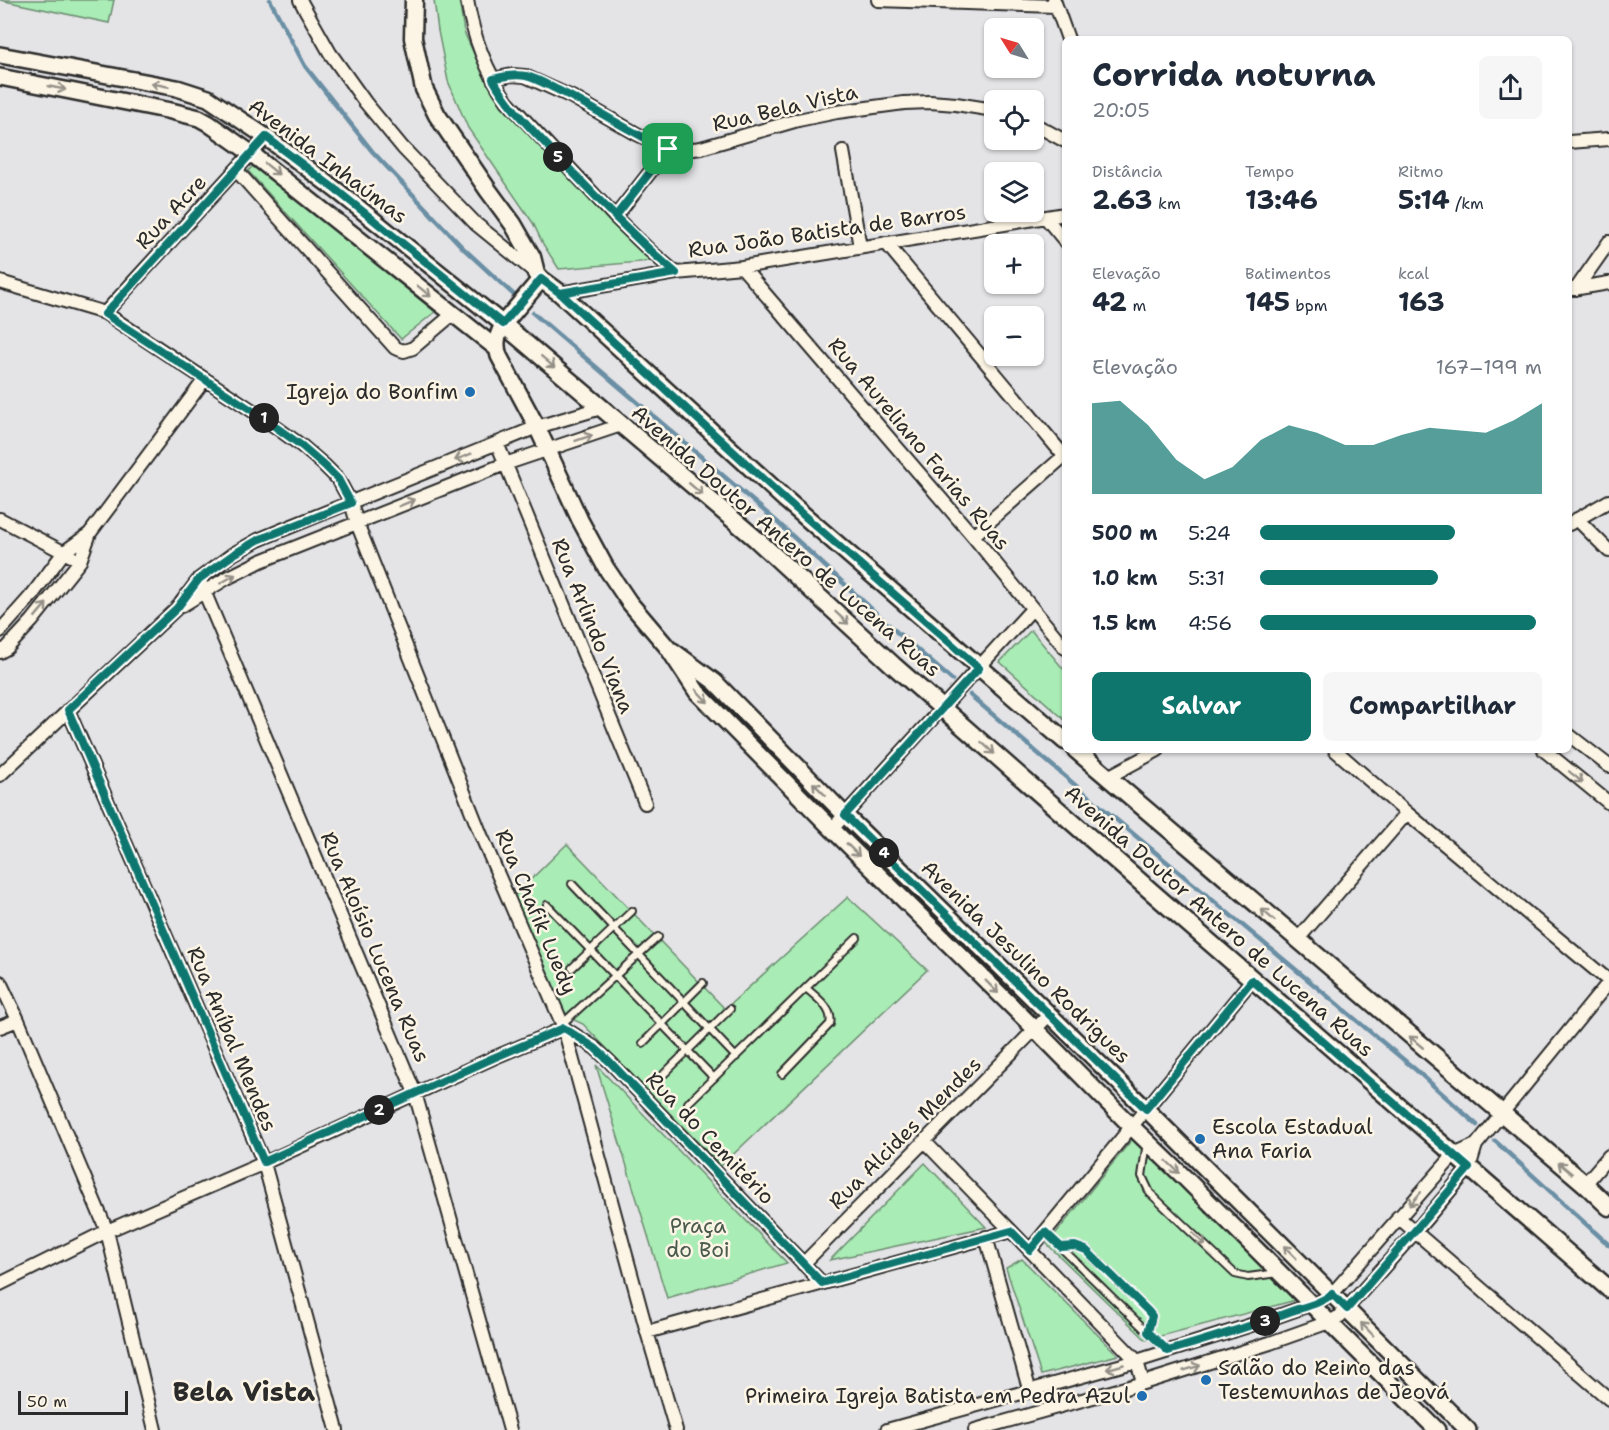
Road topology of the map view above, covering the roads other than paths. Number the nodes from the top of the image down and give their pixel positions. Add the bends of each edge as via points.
1 (300, 0) edge
2 (414, 0) edge
3 (467, 0) edge
4 (878, 0) edge
5 (1055, 3) edge
6 (1067, 36) edge
7 (0, 55) edge
8 (0, 77) edge
9 (493, 79) junction
10 (984, 108) edge
11 (1044, 129) edge
12 (266, 137) junction
13 (1062, 139) edge
14 (1609, 139) edge
15 (1572, 142) edge
16 (668, 149) junction
17 (843, 151) dead end
18 (252, 154) junction
19 (237, 171) junction
20 (1062, 215) edge
21 (615, 217) junction
22 (1046, 218) junction
23 (1062, 237) edge
24 (1609, 242) edge
25 (886, 243) junction
26 (860, 247) junction
27 (742, 267) junction
28 (676, 273) junction
29 (538, 276) junction
30 (0, 282) edge
31 (1609, 283) edge
32 (1573, 290) edge
33 (560, 293) junction
34 (105, 314) junction
35 (453, 314) junction
36 (503, 324) junction
37 (496, 348) junction
38 (205, 379) junction
39 (601, 408) junction
40 (621, 425) junction
41 (537, 427) junction
42 (497, 444) junction
43 (547, 450) junction
44 (1062, 455) edge
45 (1062, 459) edge
46 (505, 464) junction
47 (1609, 501) edge
48 (351, 503) junction
49 (0, 519) edge
50 (1573, 521) edge
51 (357, 523) junction
52 (90, 533) junction
53 (973, 536) junction
54 (1609, 551) edge
55 (64, 552) junction
56 (80, 561) junction
57 (199, 579) junction
58 (205, 593) junction
59 (177, 608) junction
60 (1032, 609) junction
61 (0, 631) edge
62 (1062, 644) edge
63 (668, 648) junction
64 (0, 652) edge
65 (979, 668) junction
66 (943, 708) junction
67 (68, 710) junction
68 (1572, 737) edge
69 (1062, 738) edge
70 (1080, 753) edge
71 (1151, 753) edge
72 (1338, 753) edge
73 (1548, 753) edge
74 (1609, 766) edge
75 (0, 775) edge
76 (1108, 777) junction
77 (645, 803) dead end
78 (1609, 803) edge
79 (1407, 813) junction
80 (845, 815) junction
81 (831, 829) junction
82 (572, 884) dead end
83 (547, 905) dead end
84 (632, 911) dead end
85 (614, 928) junction
86 (658, 937) dead end
87 (857, 938) dead end
88 (1298, 940) junction
89 (591, 950) junction
90 (639, 954) junction
91 (572, 968) dead end
92 (615, 976) junction
93 (1252, 980) junction
94 (1609, 981) edge
95 (0, 982) edge
96 (703, 983) dead end
97 (806, 988) junction
98 (684, 1002) junction
99 (730, 1010) dead end
100 (1049, 1015) junction
101 (18, 1020) junction
102 (662, 1024) junction
103 (563, 1026) junction
104 (0, 1027) edge
105 (709, 1029) junction
106 (1035, 1029) junction
107 (643, 1043) dead end
108 (687, 1051) junction
109 (736, 1057) junction
110 (664, 1074) dead end
111 (782, 1074) dead end
112 (714, 1078) junction
113 (415, 1093) junction
114 (688, 1103) dead end
115 (1146, 1109) junction
116 (1501, 1114) junction
117 (1131, 1126) junction
118 (924, 1141) junction
119 (1147, 1141) junction
120 (1476, 1145) junction
121 (1454, 1155) junction
122 (1609, 1156) edge
123 (264, 1162) junction
124 (1469, 1168) junction
125 (1585, 1184) junction
126 (1609, 1207) edge
127 (1398, 1218) junction
128 (107, 1231) junction
129 (1011, 1231) junction
130 (1045, 1232) junction
131 (1415, 1232) junction
132 (987, 1237) junction
133 (1061, 1247) junction
134 (1030, 1250) junction
135 (803, 1264) junction
136 (1279, 1272) junction
137 (822, 1283) junction
138 (0, 1284) edge
139 (1609, 1289) edge
140 (1332, 1294) junction
141 (1311, 1305) junction
142 (1347, 1309) junction
143 (1264, 1321) junction
144 (1329, 1322) junction
145 (647, 1332) junction
146 (1148, 1332) junction
147 (1270, 1343) junction
148 (1168, 1351) junction
149 (1137, 1361) junction
150 (1143, 1383) junction
151 (1030, 1392) junction
152 (1609, 1399) edge
153 (988, 1402) junction
154 (995, 1427) edge
155 (155, 1430) edge
156 (337, 1430) edge
157 (510, 1430) edge
158 (676, 1430) edge
159 (887, 1430) edge
160 (975, 1430) edge
161 (1437, 1430) edge
162 (1468, 1430) edge

1 - 29 street via 348,78 403,148 476,224
2 - 29 main road via 413,38 424,89 437,115 513,224
3 - 9 street via 476,38
4 - 5 street
5 - 6 street
12 -> 7 street, Avenida Inhaúmas via 200,95
8 -> 18 street, Avenida Inhaúmas via 199,118
9 - 16 street, Rua Bela Vista via 512,75 538,81
9 - 21 street via 518,114
10 - 16 street, Rua Bela Vista via 903,103 798,120 701,148
11 - 13 street
12 - 18 street, Rua Acre
12 - 36 street, Avenida Inhaúmas
14 - 15 street
16 - 21 street
17 - 26 street
18 - 19 street, Rua Acre
18 -> 35 street, Avenida Inhaúmas
19 - 34 street, Rua Acre
19 - 35 street via 395,348 413,348
20 - 22 street, Rua João Batista de Barros
21 - 28 street
22 - 23 street
22 - 25 street, Rua João Batista de Barros
24 - 32 street
25 - 26 street, Rua João Batista de Barros
25 - 44 street
26 - 27 street, Rua João Batista de Barros
27 - 28 street, Rua João Batista de Barros
27 - 53 street, Rua Aureliano Farias Ruas
28 - 33 street, Rua João Batista de Barros
29 - 33 main road, Avenida Doutor Antero de Lucena Ruas
29 - 36 main road
30 - 34 street, Rua Chafik Luedy
31 - 32 street
33 - 65 main road, Avenida Doutor Antero de Lucena Ruas via 786,500
34 - 38 street, Rua Chafik Luedy
35 - 37 street, Avenida Inhaúmas
36 - 37 street
36 -> 39 main road, Avenida Doutor Antero de Lucena Ruas
37 - 41 street, Avenida Jesulino Rodrigues
38 - 48 street, Rua Chafik Luedy via 316,458 338,479
38 - 52 street
39 - 40 main road, Avenida Doutor Antero de Lucena Ruas
39 - 41 street
43 -> 40 street
40 -> 66 main road, Avenida Doutor Antero de Lucena Ruas via 756,539
41 - 42 street
41 - 43 street, Avenida Jesulino Rodrigues
42 - 46 street, Rua Arlindo Viana
42 -> 48 street
43 - 46 street
43 - 63 street, Avenida Jesulino Rodrigues via 606,568
45 - 53 street
51 -> 46 street
46 - 77 street, Rua Arlindo Viana
47 - 50 street
48 - 51 street, Rua Chafik Luedy
48 - 57 street via 258,540
49 - 55 street
50 - 54 street
58 -> 51 street via 261,561
51 - 103 street, Rua Chafik Luedy via 481,835
52 - 55 street
52 - 56 street
53 - 60 street, Rua Aureliano Farias Ruas
55 - 56 street
55 - 61 street
64 -> 56 street via 32,621
57 - 58 street, Rua Aloísio Lucena Ruas
57 - 59 street
58 - 59 street
58 - 113 street, Rua Aloísio Lucena Ruas
59 - 67 street
60 - 62 street, Rua Aureliano Farias Ruas
60 - 65 street
80 -> 63 street, Avenida Jesulino Rodrigues via 715,682
63 -> 81 street, Avenida Jesulino Rodrigues via 698,692
65 - 66 street
65 - 69 main road, Avenida Doutor Antero de Lucena Ruas
66 - 80 street
66 -> 93 main road, Avenida Doutor Antero de Lucena Ruas
67 - 75 street
67 - 123 street, Rua Aníbal Mendes
68 - 74 street
70 - 76 main road, Avenida Doutor Antero de Lucena Ruas
71 - 76 street
72 - 79 street
73 -> 78 street
88 -> 76 main road, Avenida Doutor Antero de Lucena Ruas
79 - 88 street
79 - 94 street
80 - 81 street
80 - 100 street, Avenida Jesulino Rodrigues
81 -> 106 street, Avenida Jesulino Rodrigues
82 - 85 lane
83 - 89 lane
84 - 85 lane
85 - 89 lane
85 - 90 lane
86 - 90 lane
87 - 97 lane
116 -> 88 main road, Avenida Doutor Antero de Lucena Ruas
89 - 91 lane
89 - 92 lane
90 - 92 lane
90 - 98 lane
92 - 102 lane
92 - 103 lane
93 - 115 street
93 - 121 main road, Avenida Doutor Antero de Lucena Ruas
94 - 116 street
95 - 101 street
96 - 98 lane
97 - 109 lane
97 - 111 lane via 832,1018
98 - 102 lane
98 - 105 lane
99 - 105 lane
100 - 106 street, Rua Alcides Mendes
100 - 115 street, Avenida Jesulino Rodrigues
101 - 104 street
101 - 128 street
102 - 107 lane
102 - 108 lane
103 - 113 street
103 - 135 street, Rua do Cemitério via 610,1062
103 - 145 street, Rua Chafik Luedy
105 - 108 lane
105 - 109 lane
106 - 117 street, Avenida Jesulino Rodrigues
106 - 118 street, Rua Alcides Mendes
108 - 110 lane
108 - 112 lane
109 - 112 lane
112 - 114 lane
113 - 123 street
113 - 157 street, Rua Aloísio Lucena Ruas
115 - 117 street
140 -> 115 street, Avenida Jesulino Rodrigues
116 - 120 street
125 -> 116 main road, Avenida Doutor Antero de Lucena Ruas
117 - 119 street, Avenida Jesulino Rodrigues
117 - 130 street
118 - 129 street
118 - 135 street, Rua Alcides Mendes
119 -> 136 street, Avenida Jesulino Rodrigues
119 -> 136 lane via 1142,1176 1150,1193 1235,1274 1248,1277
120 - 121 street
120 - 124 street
121 - 124 main road, Avenida Doutor Antero de Lucena Ruas
121 -> 127 street
122 - 125 street
123 - 128 street
123 - 156 street, Rua Aníbal Mendes
124 - 131 street
124 - 139 main road, Avenida Doutor Antero de Lucena Ruas
125 - 126 main road, Avenida Doutor Antero de Lucena Ruas
127 - 131 street
127 - 140 street
128 - 138 street
128 - 155 street
129 - 132 street
129 - 134 street
130 - 133 lane
130 - 134 street
131 - 142 street
131 - 152 street
132 - 137 street
132 - 151 street
133 - 146 lane
133 - 146 lane via 1086,1250 1152,1316
134 - 149 street
135 - 137 street, Rua do Cemitério
136 - 141 street, Avenida Jesulino Rodrigues
137 - 145 street
140 - 141 street
140 - 142 street, Avenida Jesulino Rodrigues
141 - 143 street
141 - 144 street, Avenida Jesulino Rodrigues
142 - 144 street
162 -> 142 street, Avenida Jesulino Rodrigues
143 - 147 street
143 - 148 street
144 - 147 street
144 - 161 street, Avenida Jesulino Rodrigues
145 - 158 street, Rua Chafik Luedy
146 - 148 lane
150 -> 147 street
148 - 149 street
149 - 150 street
149 -> 151 street
150 - 154 street
151 - 153 street
153 - 154 street
153 - 159 street
154 - 160 street

